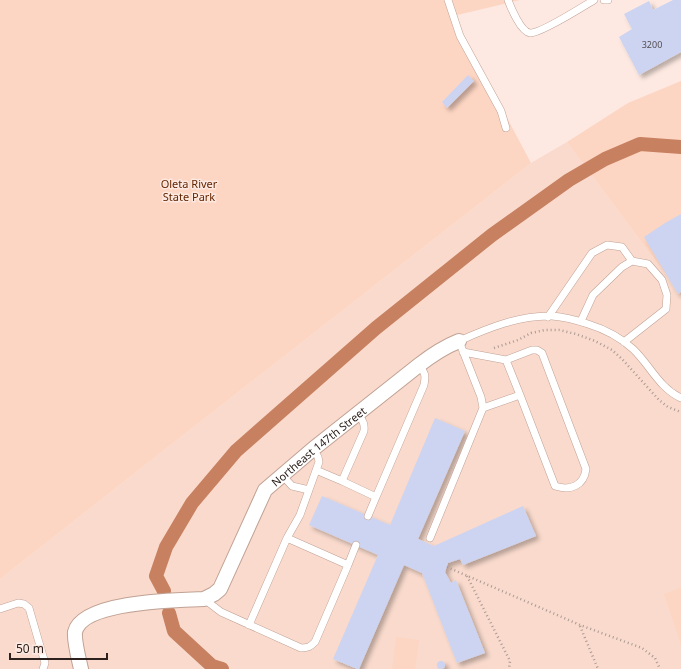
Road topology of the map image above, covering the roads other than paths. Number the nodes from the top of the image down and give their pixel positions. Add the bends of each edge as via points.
1 (448, 0) edge
2 (508, 0) edge
3 (594, 0) edge
4 (604, 0) edge
5 (608, 0) edge
6 (506, 128) dead end
7 (632, 262) junction
8 (548, 316) junction
9 (581, 322) junction
10 (624, 342) junction
11 (461, 346) junction
12 (506, 360) junction
13 (419, 365) junction
14 (520, 395) junction
15 (681, 398) edge
16 (483, 408) junction
17 (358, 413) junction
18 (313, 449) junction
19 (316, 470) junction
20 (282, 475) junction
21 (342, 481) junction
22 (309, 490) junction
23 (376, 497) junction
24 (368, 516) dead end
25 (287, 538) junction
26 (430, 538) dead end
27 (356, 545) dead end
28 (348, 565) junction
29 (204, 599) junction
30 (0, 609) edge
31 (249, 625) junction
32 (43, 669) edge
33 (81, 669) edge

1 - 6 lane via 460,36 501,111
2 - 3 lane via 523,30 530,33 540,31
4 - 5 lane
7 - 8 lane via 622,247 607,245 592,253
7 - 9 lane via 622,267 593,295
7 - 10 lane via 648,264 662,280 667,295 666,309
8 - 9 lane
8 - 11 lane via 500,324
9 - 10 lane via 608,331
10 - 15 lane via 666,389
11 - 12 lane
11 - 13 street, Northeast 147th Street via 447,346
11 - 16 lane via 482,397
12 - 14 lane
12 - 14 lane via 532,350 542,353 586,469 583,481 567,488 555,486
13 - 17 street, Northeast 147th Street
13 - 23 lane via 425,372 424,385
14 - 16 lane
16 - 26 lane
17 - 18 street, Northeast 147th Street
17 - 21 lane via 364,422 364,431
18 - 19 lane via 319,462
18 - 20 street, Northeast 147th Street
19 - 21 lane
19 - 22 lane
20 - 22 lane via 292,486
20 - 29 street, Northeast 147th Street via 265,490 220,589
21 - 23 lane
22 - 25 lane via 300,515
23 - 24 lane
25 - 28 lane
25 - 31 lane
27 - 28 lane
28 - 31 lane via 311,646 302,648
29 - 31 lane via 222,612
29 - 33 street via 140,603 87,617 79,624 76,632
30 - 32 lane via 18,603 29,608 45,663

